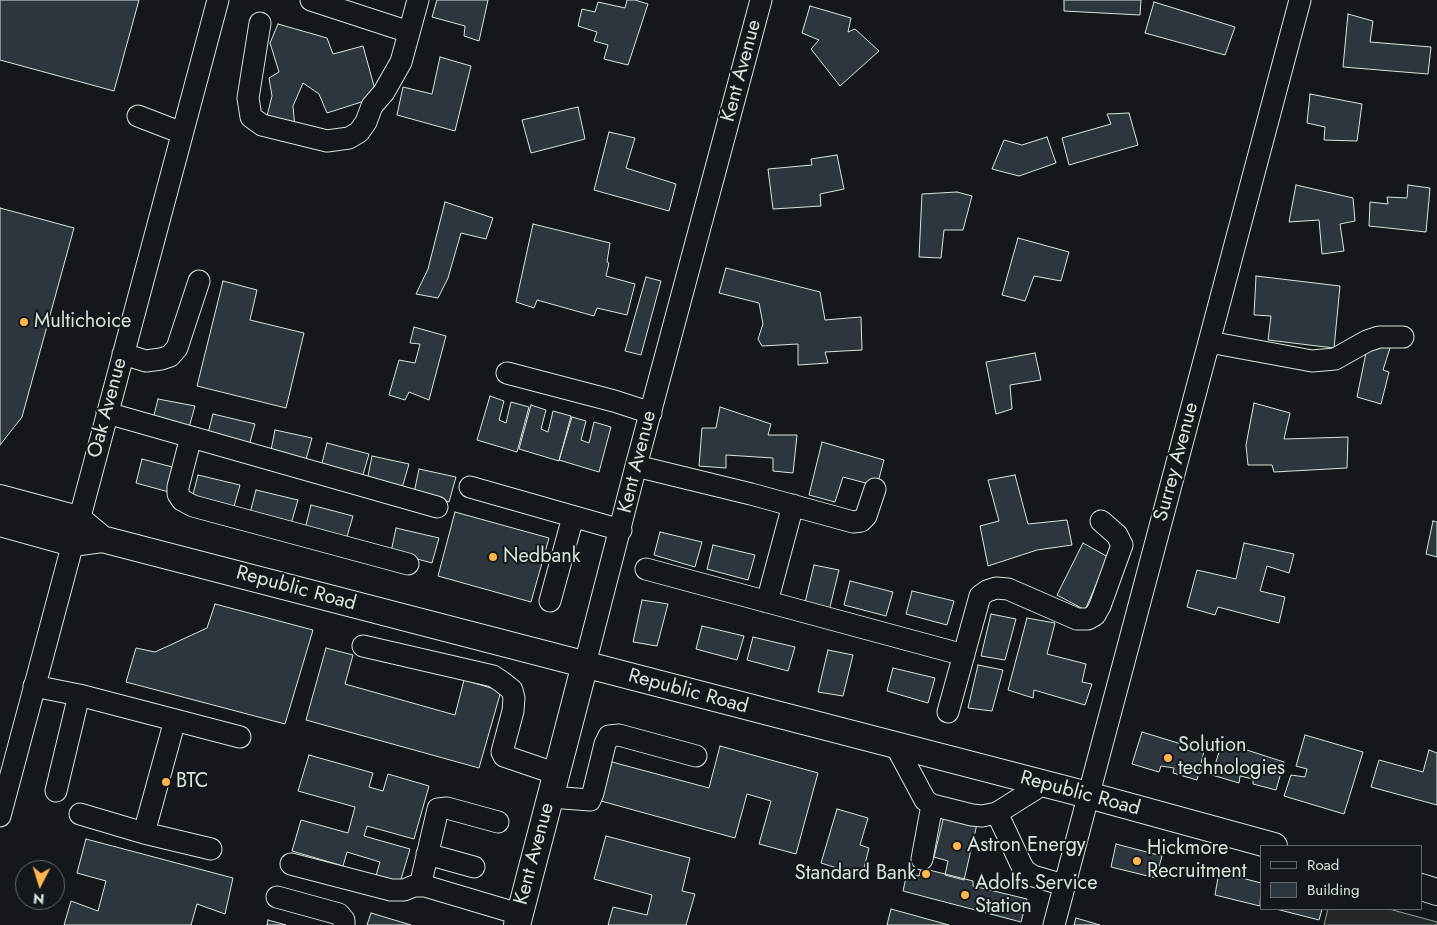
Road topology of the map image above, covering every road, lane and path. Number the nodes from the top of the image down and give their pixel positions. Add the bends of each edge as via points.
1 (218, 0) edge
2 (311, 0) edge
3 (418, 0) edge
4 (761, 0) edge
5 (1300, 0) edge
6 (260, 23) dead end
7 (409, 32) junction
8 (138, 116) dead end
9 (182, 133) junction
10 (199, 281) dead end
11 (1403, 337) dead end
12 (1209, 342) junction
13 (123, 354) junction
14 (507, 373) dead end
15 (107, 412) junction
16 (651, 413) junction
17 (191, 436) junction
18 (636, 466) junction
19 (470, 487) dead end
20 (875, 489) dead end
21 (0, 498) edge
22 (793, 505) junction
23 (437, 507) dead end
24 (573, 517) junction
25 (1101, 520) dead end
26 (0, 523) edge
27 (621, 530) junction
28 (75, 531) junction
29 (408, 564) dead end
30 (646, 569) dead end
31 (550, 601) dead end
32 (767, 602) junction
33 (363, 646) dead end
34 (964, 656) junction
35 (586, 664) junction
36 (34, 686) junction
37 (79, 695) junction
38 (948, 712) dead end
39 (175, 720) junction
40 (240, 737) dead end
41 (896, 746) junction
42 (696, 756) dead end
43 (1044, 784) junction
44 (554, 785) junction
45 (56, 791) dead end
46 (1088, 795) junction
47 (926, 799) junction
48 (997, 813) junction
49 (80, 814) dead end
50 (0, 815) edge
51 (498, 822) dead end
52 (144, 833) junction
53 (1270, 845) edge
54 (210, 849) dead end
55 (427, 854) junction
56 (922, 859) dead end
57 (291, 864) dead end
58 (474, 867) dead end
59 (1064, 885) junction
60 (420, 886) junction
61 (1422, 887) edge
62 (1437, 892) edge
63 (277, 897) dead end
64 (518, 920) edge
65 (344, 925) edge
66 (1054, 925) edge

1 - 9 street, Oak Avenue
2 - 7 street
3 - 7 street
4 - 16 street, Kent Avenue
5 - 12 street, Surrey Avenue
6 - 7 street via 248,98 250,117 262,125 328,141 349,138 359,132 401,62
8 - 9 street
9 - 13 street, Oak Avenue
10 - 13 street via 177,348 170,356 146,361
11 - 12 street via 1379,337 1335,359 1312,361
12 - 46 street, Surrey Avenue
13 - 15 street, Oak Avenue
14 - 16 street
15 - 17 street
15 - 28 street, Oak Avenue
16 - 18 street, Kent Avenue
17 - 23 street
17 - 29 street via 178,488 182,500 193,506
18 - 22 street
18 - 27 street, Kent Avenue
19 - 24 street
20 - 22 street via 866,516 861,521 853,522
21 - 28 main road, Republic Road
22 - 32 street
24 - 27 street
24 - 31 street
25 - 34 street via 1117,535 1122,545 1095,615 1077,619 1008,589 996,588 980,596
26 - 28 main road, Republic Road
27 - 35 street, Kent Avenue
28 - 35 main road, Republic Road
28 - 36 street, Oak Avenue
30 - 32 street
32 - 34 street
33 - 44 street via 494,676 512,690 514,698 502,752 504,756
34 - 38 street
35 - 41 main road, Republic Road
35 - 44 main road, Kent Avenue
36 - 37 street
36 - 50 street, Oak Avenue
37 - 39 street
37 - 45 street
39 - 40 street
39 - 52 street
41 - 43 main road, Republic Road
41 - 47 street
42 - 44 street via 619,735 609,736 590,800
43 - 46 main road, Republic Road
43 - 48 street
44 - 64 main road, Kent Avenue
46 - 53 main road, Republic Road
46 - 59 street, Surrey Avenue
47 - 48 street via 982,816
47 - 56 street
48 - 59 street via 1025,871
49 - 52 street
51 - 55 street via 447,808 438,809
52 - 54 street
55 - 58 street
55 - 60 street
57 - 60 street via 391,890
59 - 66 street, Surrey Avenue
60 - 64 street
61 - 62 main road
63 - 65 street via 339,914

